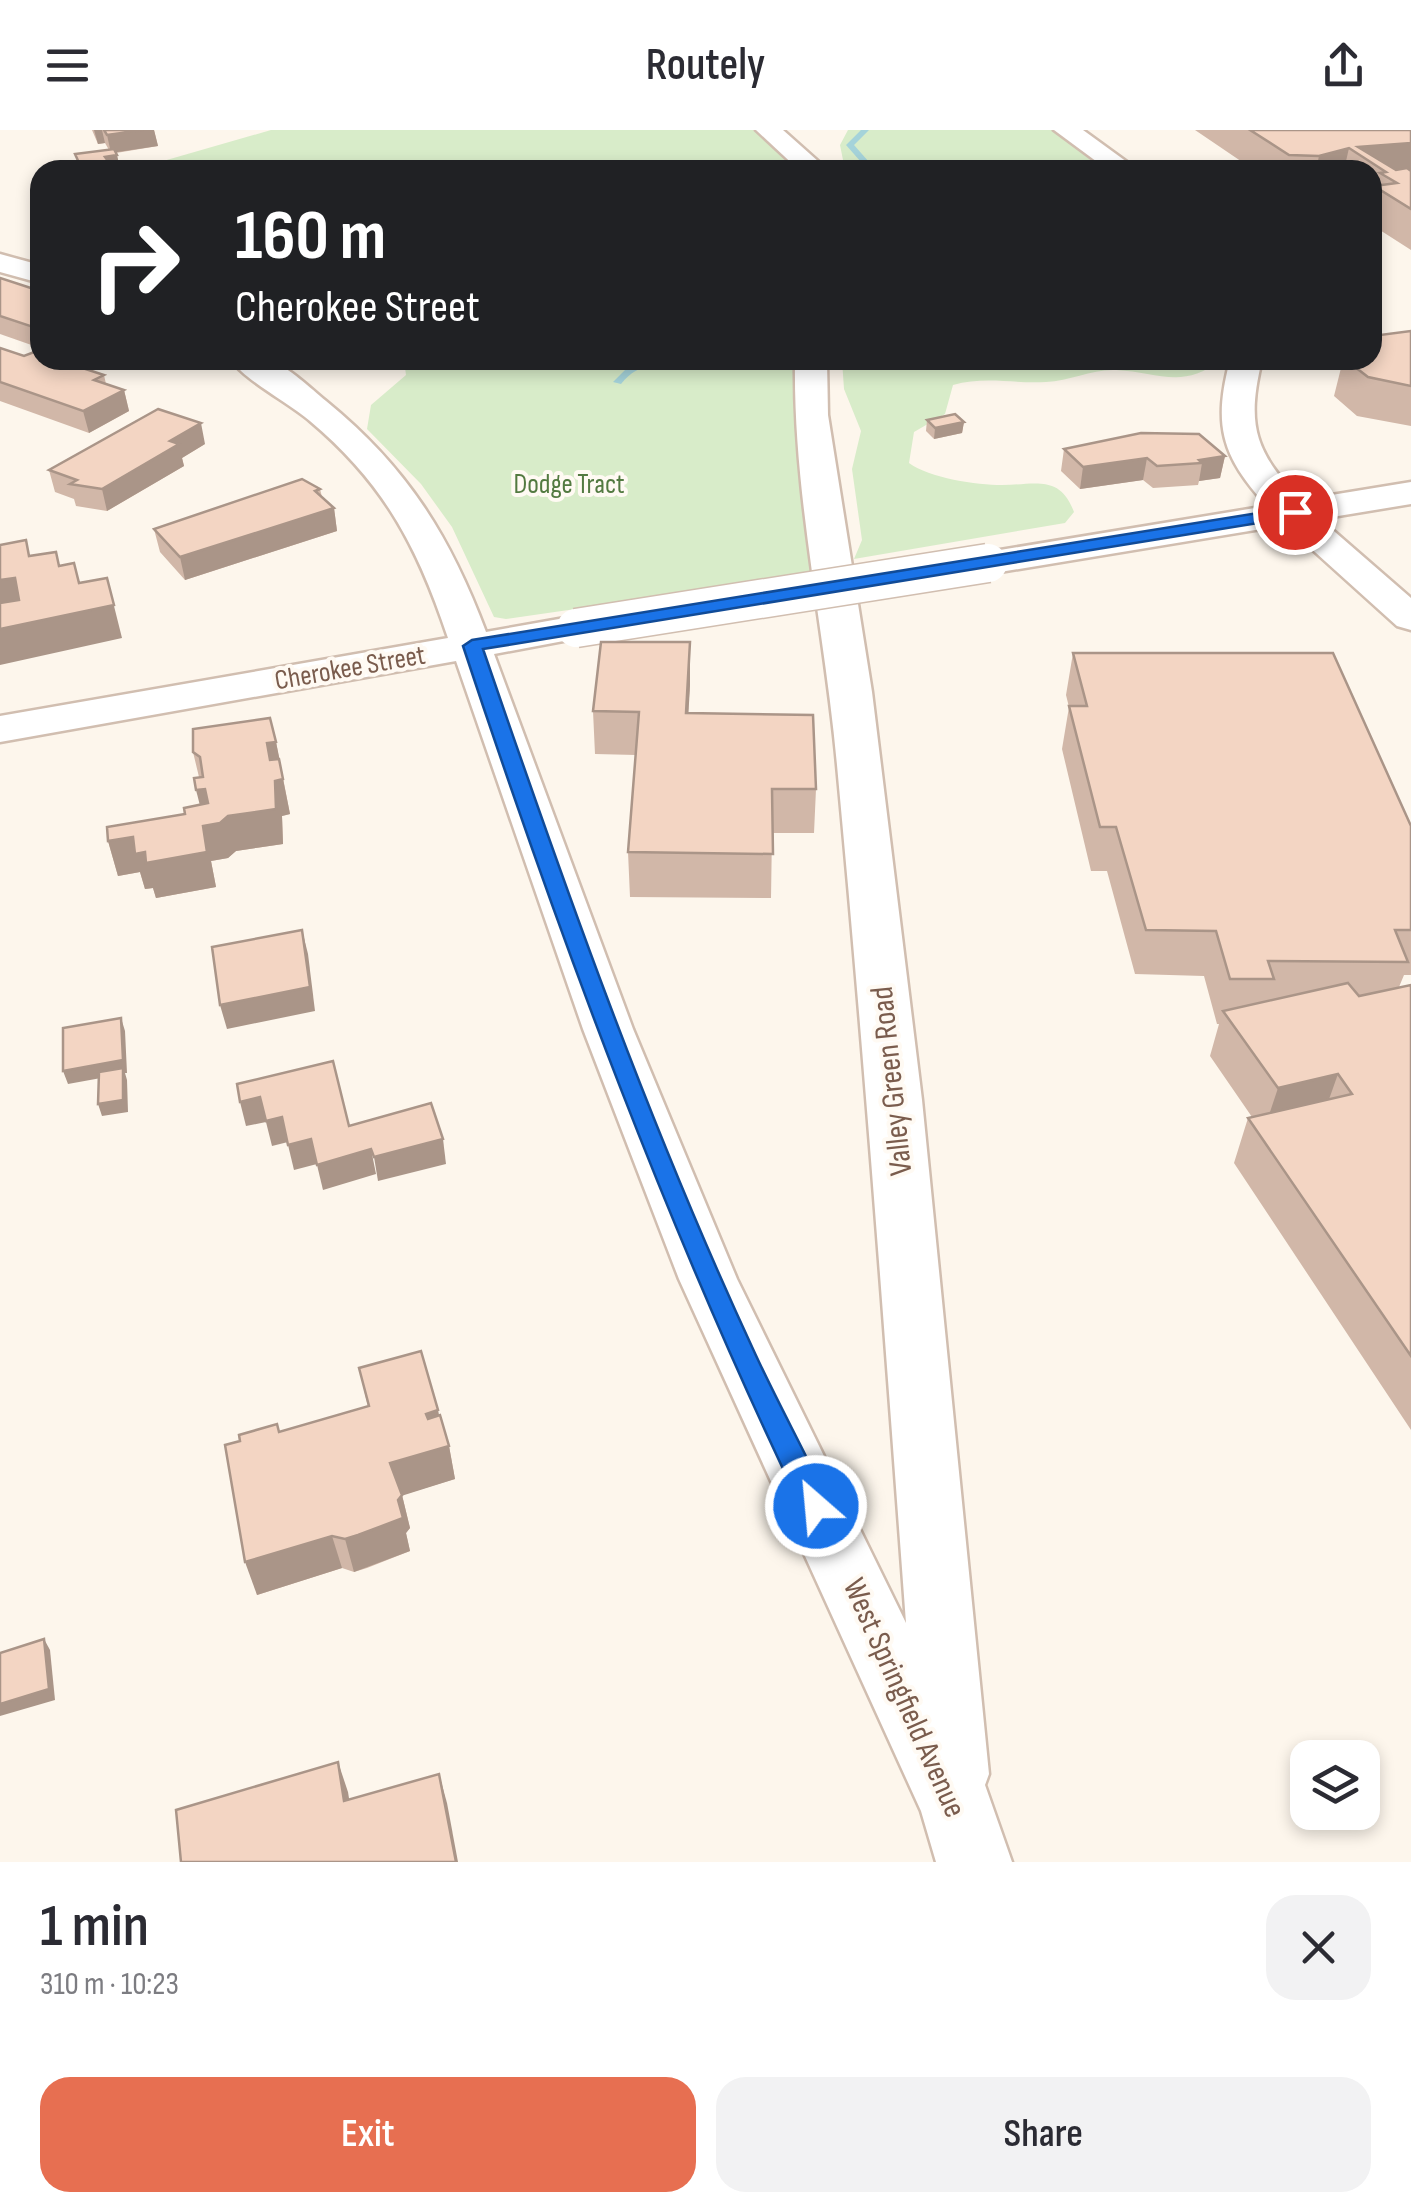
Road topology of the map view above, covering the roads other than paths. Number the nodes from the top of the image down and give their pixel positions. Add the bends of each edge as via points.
1 (768, 130) edge
2 (1066, 130) edge
3 (803, 160) edge
4 (1110, 160) edge
5 (0, 263) edge
6 (30, 271) edge
7 (262, 370) edge
8 (811, 370) edge
9 (1243, 370) edge
10 (1411, 492) edge
11 (1295, 512) junction
12 (1411, 618) edge
13 (472, 646) junction
14 (0, 728) edge
15 (956, 1804) junction
16 (974, 1862) edge

1 - 3 street
2 - 4 street
5 - 6 street
7 - 13 street, West Springfield Avenue via 312,404 381,469 426,532
8 - 15 street, Valley Green Road via 811,415 852,692 895,1100
9 - 11 street via 1237,395 1240,444
10 - 11 street, Cherokee Street
11 - 12 street
11 - 13 street, Cherokee Street, bridge
13 - 14 street, Cherokee Street
13 - 15 street, West Springfield Avenue via 608,1029 708,1280
15 - 16 street, West Springfield Avenue

